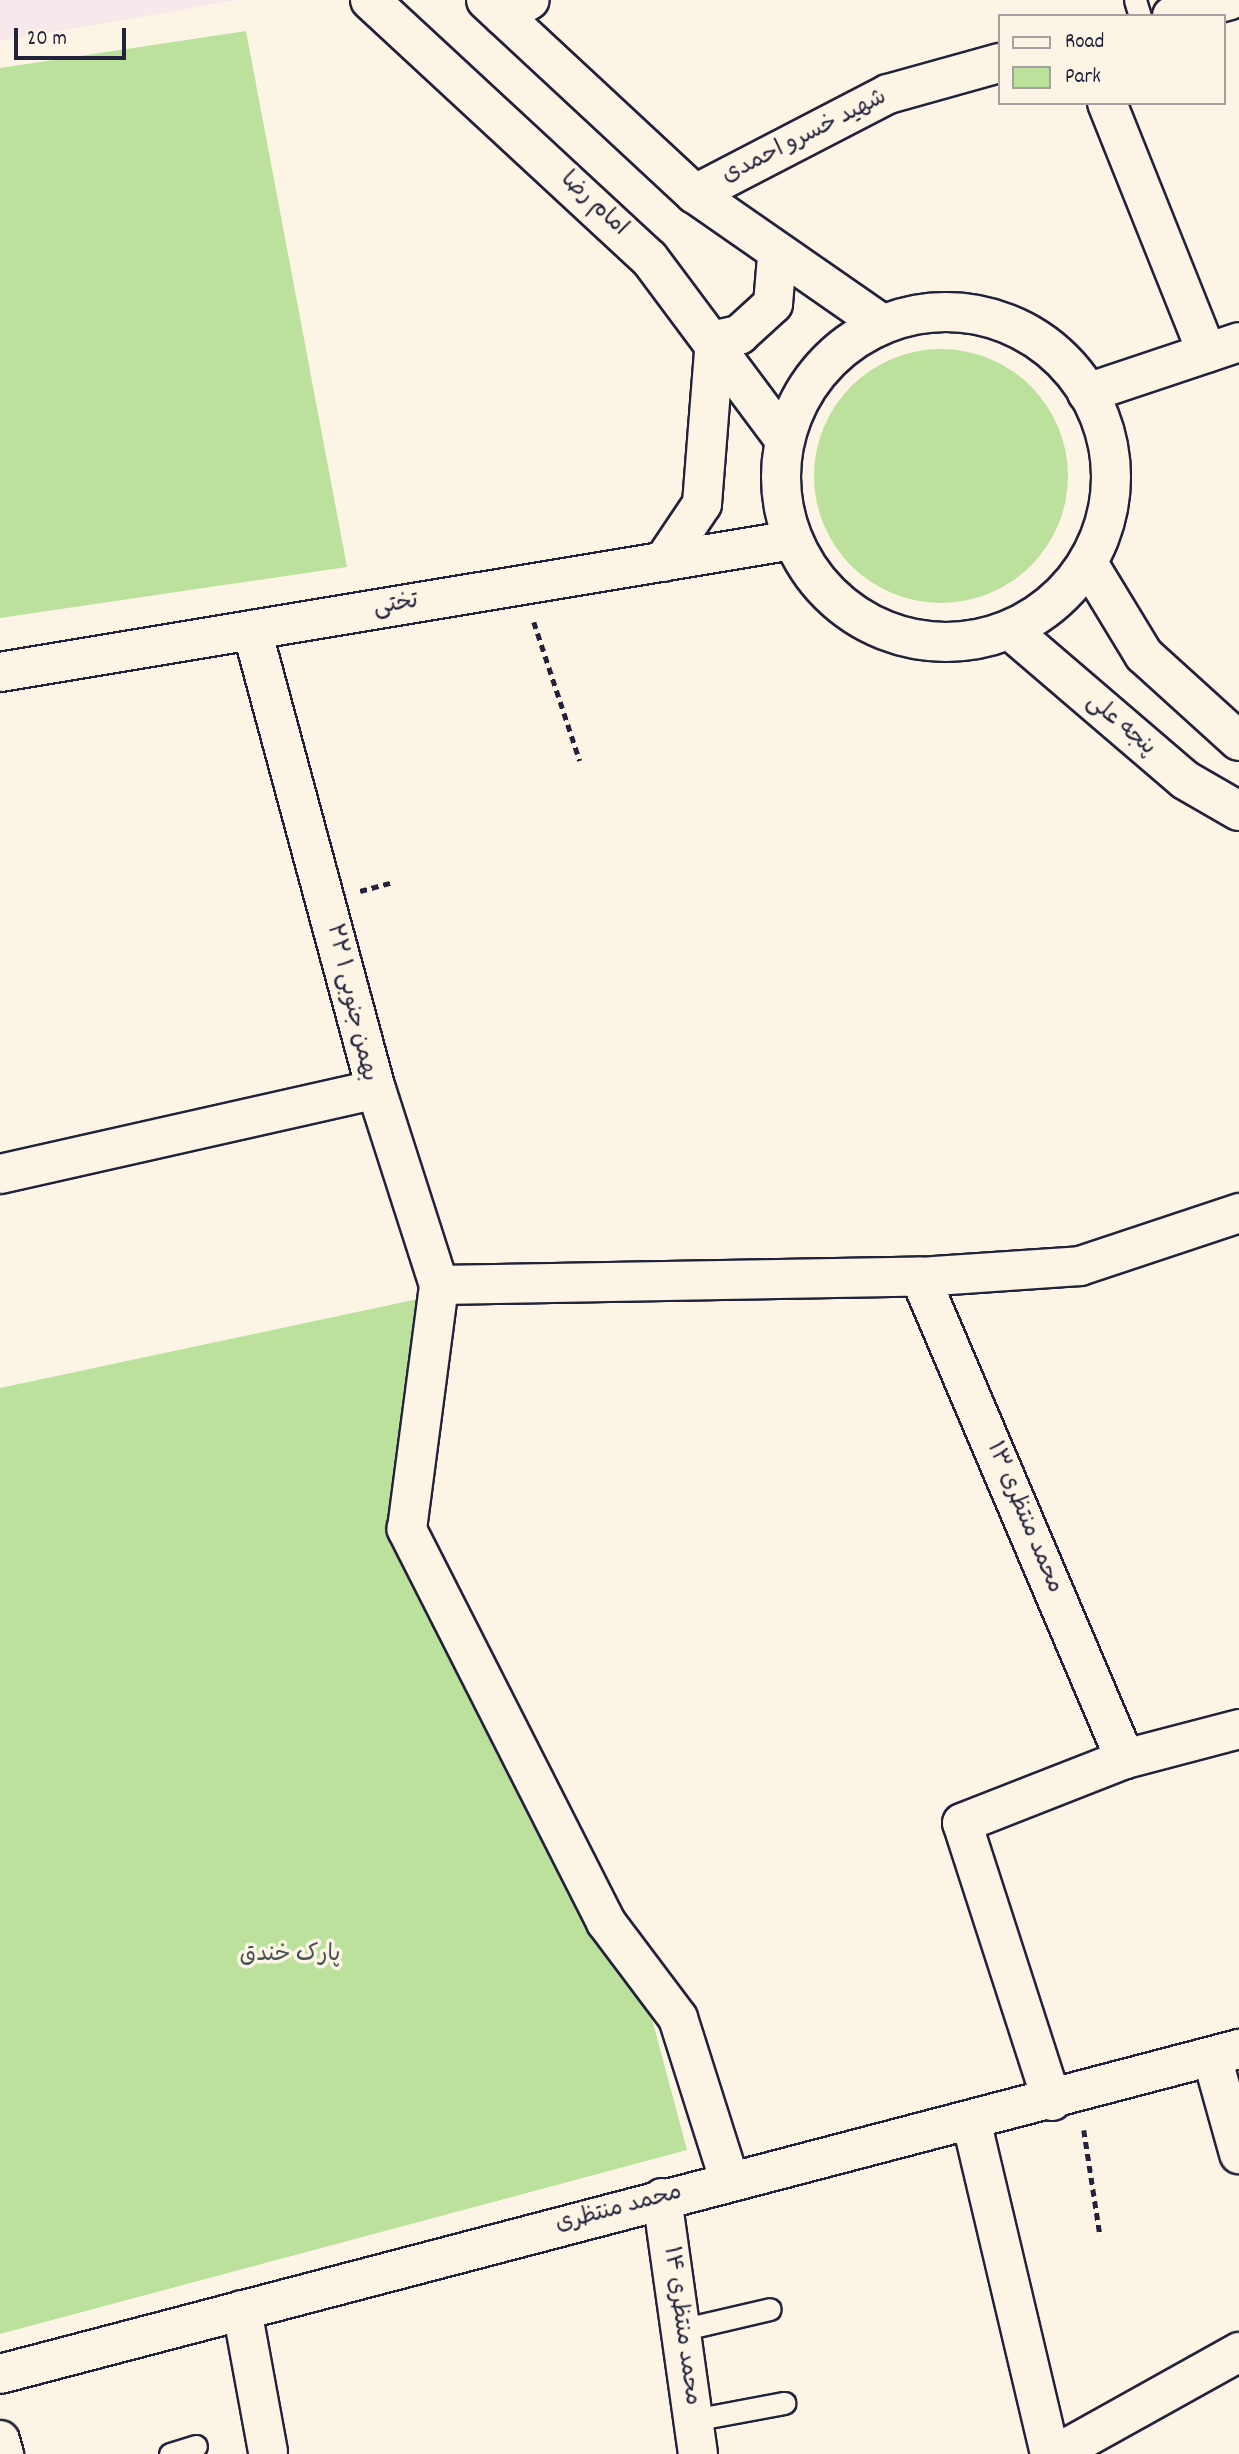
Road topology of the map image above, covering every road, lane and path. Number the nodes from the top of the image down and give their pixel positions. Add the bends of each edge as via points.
1 (370, 0) edge
2 (1230, 0) edge
3 (506, 5) edge
4 (1179, 14) edge
5 (998, 63) edge
6 (1108, 105) edge
7 (695, 194) junction
8 (777, 257) junction
9 (882, 324) junction
10 (715, 340) junction
11 (1223, 347) edge
12 (1087, 393) junction
13 (784, 439) junction
14 (792, 540) junction
15 (663, 562) junction
16 (1088, 563) junction
17 (522, 585) junction
18 (252, 630) junction
19 (1010, 630) junction
20 (0, 672) edge
21 (1239, 741) edge
22 (580, 761) dead end
23 (1239, 811) edge
24 (376, 1089) junction
25 (0, 1174) edge
26 (1239, 1213) edge
27 (920, 1277) junction
28 (439, 1285) junction
29 (1239, 1729) edge
30 (1125, 1759) junction
31 (1225, 2053) edge
32 (1065, 2097) junction
33 (972, 2124) junction
34 (1239, 2154) edge
35 (730, 2182) junction
36 (662, 2198) junction
37 (1100, 2235) dead end
38 (769, 2309) dead end
39 (242, 2311) junction
40 (680, 2330) junction
41 (1239, 2352) edge
42 (0, 2374) edge
43 (784, 2403) dead end
44 (696, 2437) edge
45 (0, 2440) edge
46 (196, 2446) dead end
47 (268, 2452) edge
48 (4, 2454) edge
49 (170, 2454) edge
50 (1050, 2454) edge
51 (1056, 2454) edge

1 - 10 street, امام رضا via 649,258
2 - 4 street
3 - 7 street
5 - 7 street, شهید خسرو احمدی via 888,94
6 - 11 street
7 - 8 street
8 - 9 street
8 - 10 street via 774,304 739,335
9 - 12 street via 933,311 984,316 1032,335 1072,369
9 - 13 street via 837,351 804,390
10 - 13 street, امام رضا
10 - 15 street via 702,504
11 - 12 street
12 - 16 street via 1099,413 1112,464 1108,515
13 - 14 street via 780,490
14 - 15 street, تختی
14 - 19 street via 820,585 859,618 921,639 960,642
15 - 17 street, تختی
16 - 19 street via 1054,603
16 - 21 street via 1144,654
17 - 18 street, تختی
17 - 22 path
18 - 20 street, تختی
18 - 24 street, ۲۲ بهمن جنوبی ۱
19 - 23 street, پنجه علی via 1185,780
24 - 25 street, ۲۲ بهمن جنوبی ۱
24 - 28 street
26 - 27 street via 1080,1266
27 - 28 street
27 - 30 street, محمد منتظری ۱۳
28 - 35 street via 407,1529 606,1922 678,2018
29 - 30 street
30 - 32 street via 962,1824
31 - 32 street, محمد منتظری
31 - 34 street
32 - 33 street, محمد منتظری
32 - 37 path
33 - 35 street, محمد منتظری
33 - 50 street
35 - 36 street, محمد منتظری
36 - 39 street, محمد منتظری
36 - 40 street, محمد منتظری ۱۴
38 - 40 lane
39 - 42 street, محمد منتظری
39 - 47 street
40 - 44 street, محمد منتظری ۱۴
41 - 51 street
43 - 44 lane
45 - 48 street
46 - 49 lane

